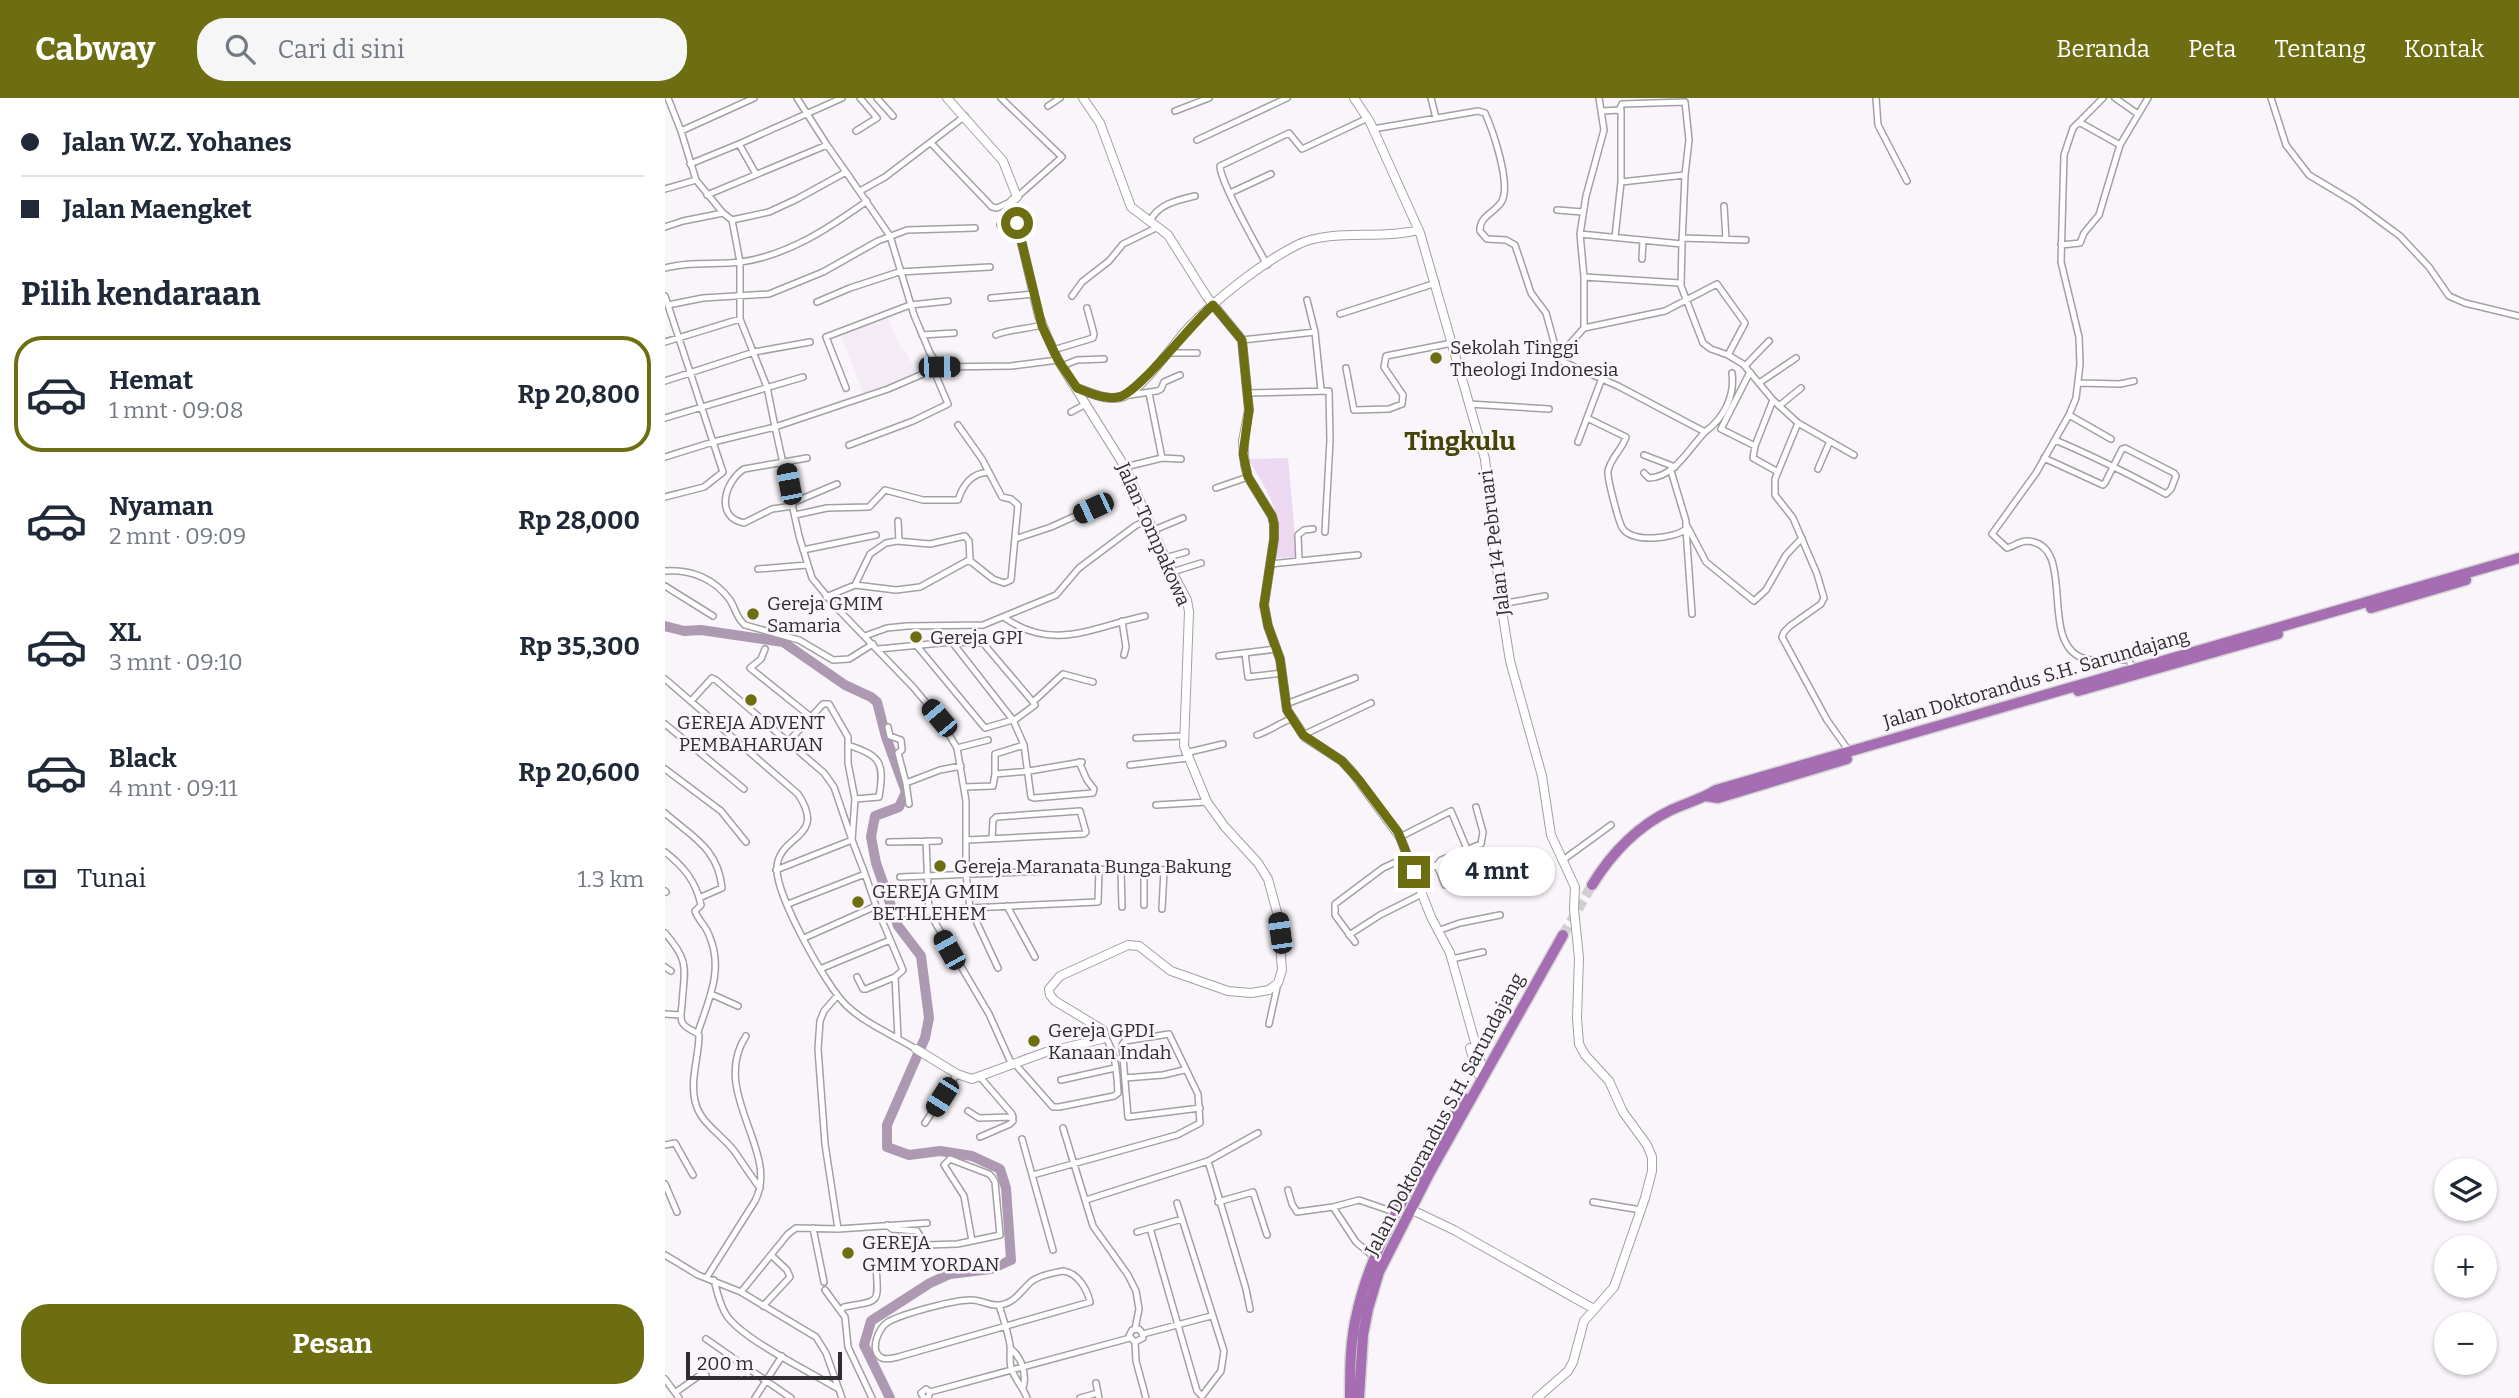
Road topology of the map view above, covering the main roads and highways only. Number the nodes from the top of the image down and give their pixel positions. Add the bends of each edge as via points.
1 (2519, 558) edge
2 (2519, 565) edge
3 (1705, 796) junction
4 (1593, 885) tunnel mouth
5 (1563, 935) tunnel mouth
6 (1527, 996) junction
7 (1464, 1105) junction
8 (1356, 1361) junction
9 (1350, 1398) edge
10 (1359, 1398) edge

1 - 3 highway, Jalan Doktorandus S.H. Sarundajang
2 - 3 highway via 1718,797
3 - 4 highway, Jalan Doktorandus S.H. Sarundajang via 1648,823 1618,850
5 - 6 highway, Jalan Doktorandus S.H. Sarundajang
6 - 7 highway, Jalan Doktorandus S.H. Sarundajang
6 - 7 highway via 1480,1070
7 - 8 highway, Jalan Doktorandus S.H. Sarundajang via 1386,1255
7 - 8 highway via 1375,1258 1356,1314
8 - 9 highway
8 - 10 highway, Jalan Doktorandus S.H. Sarundajang

